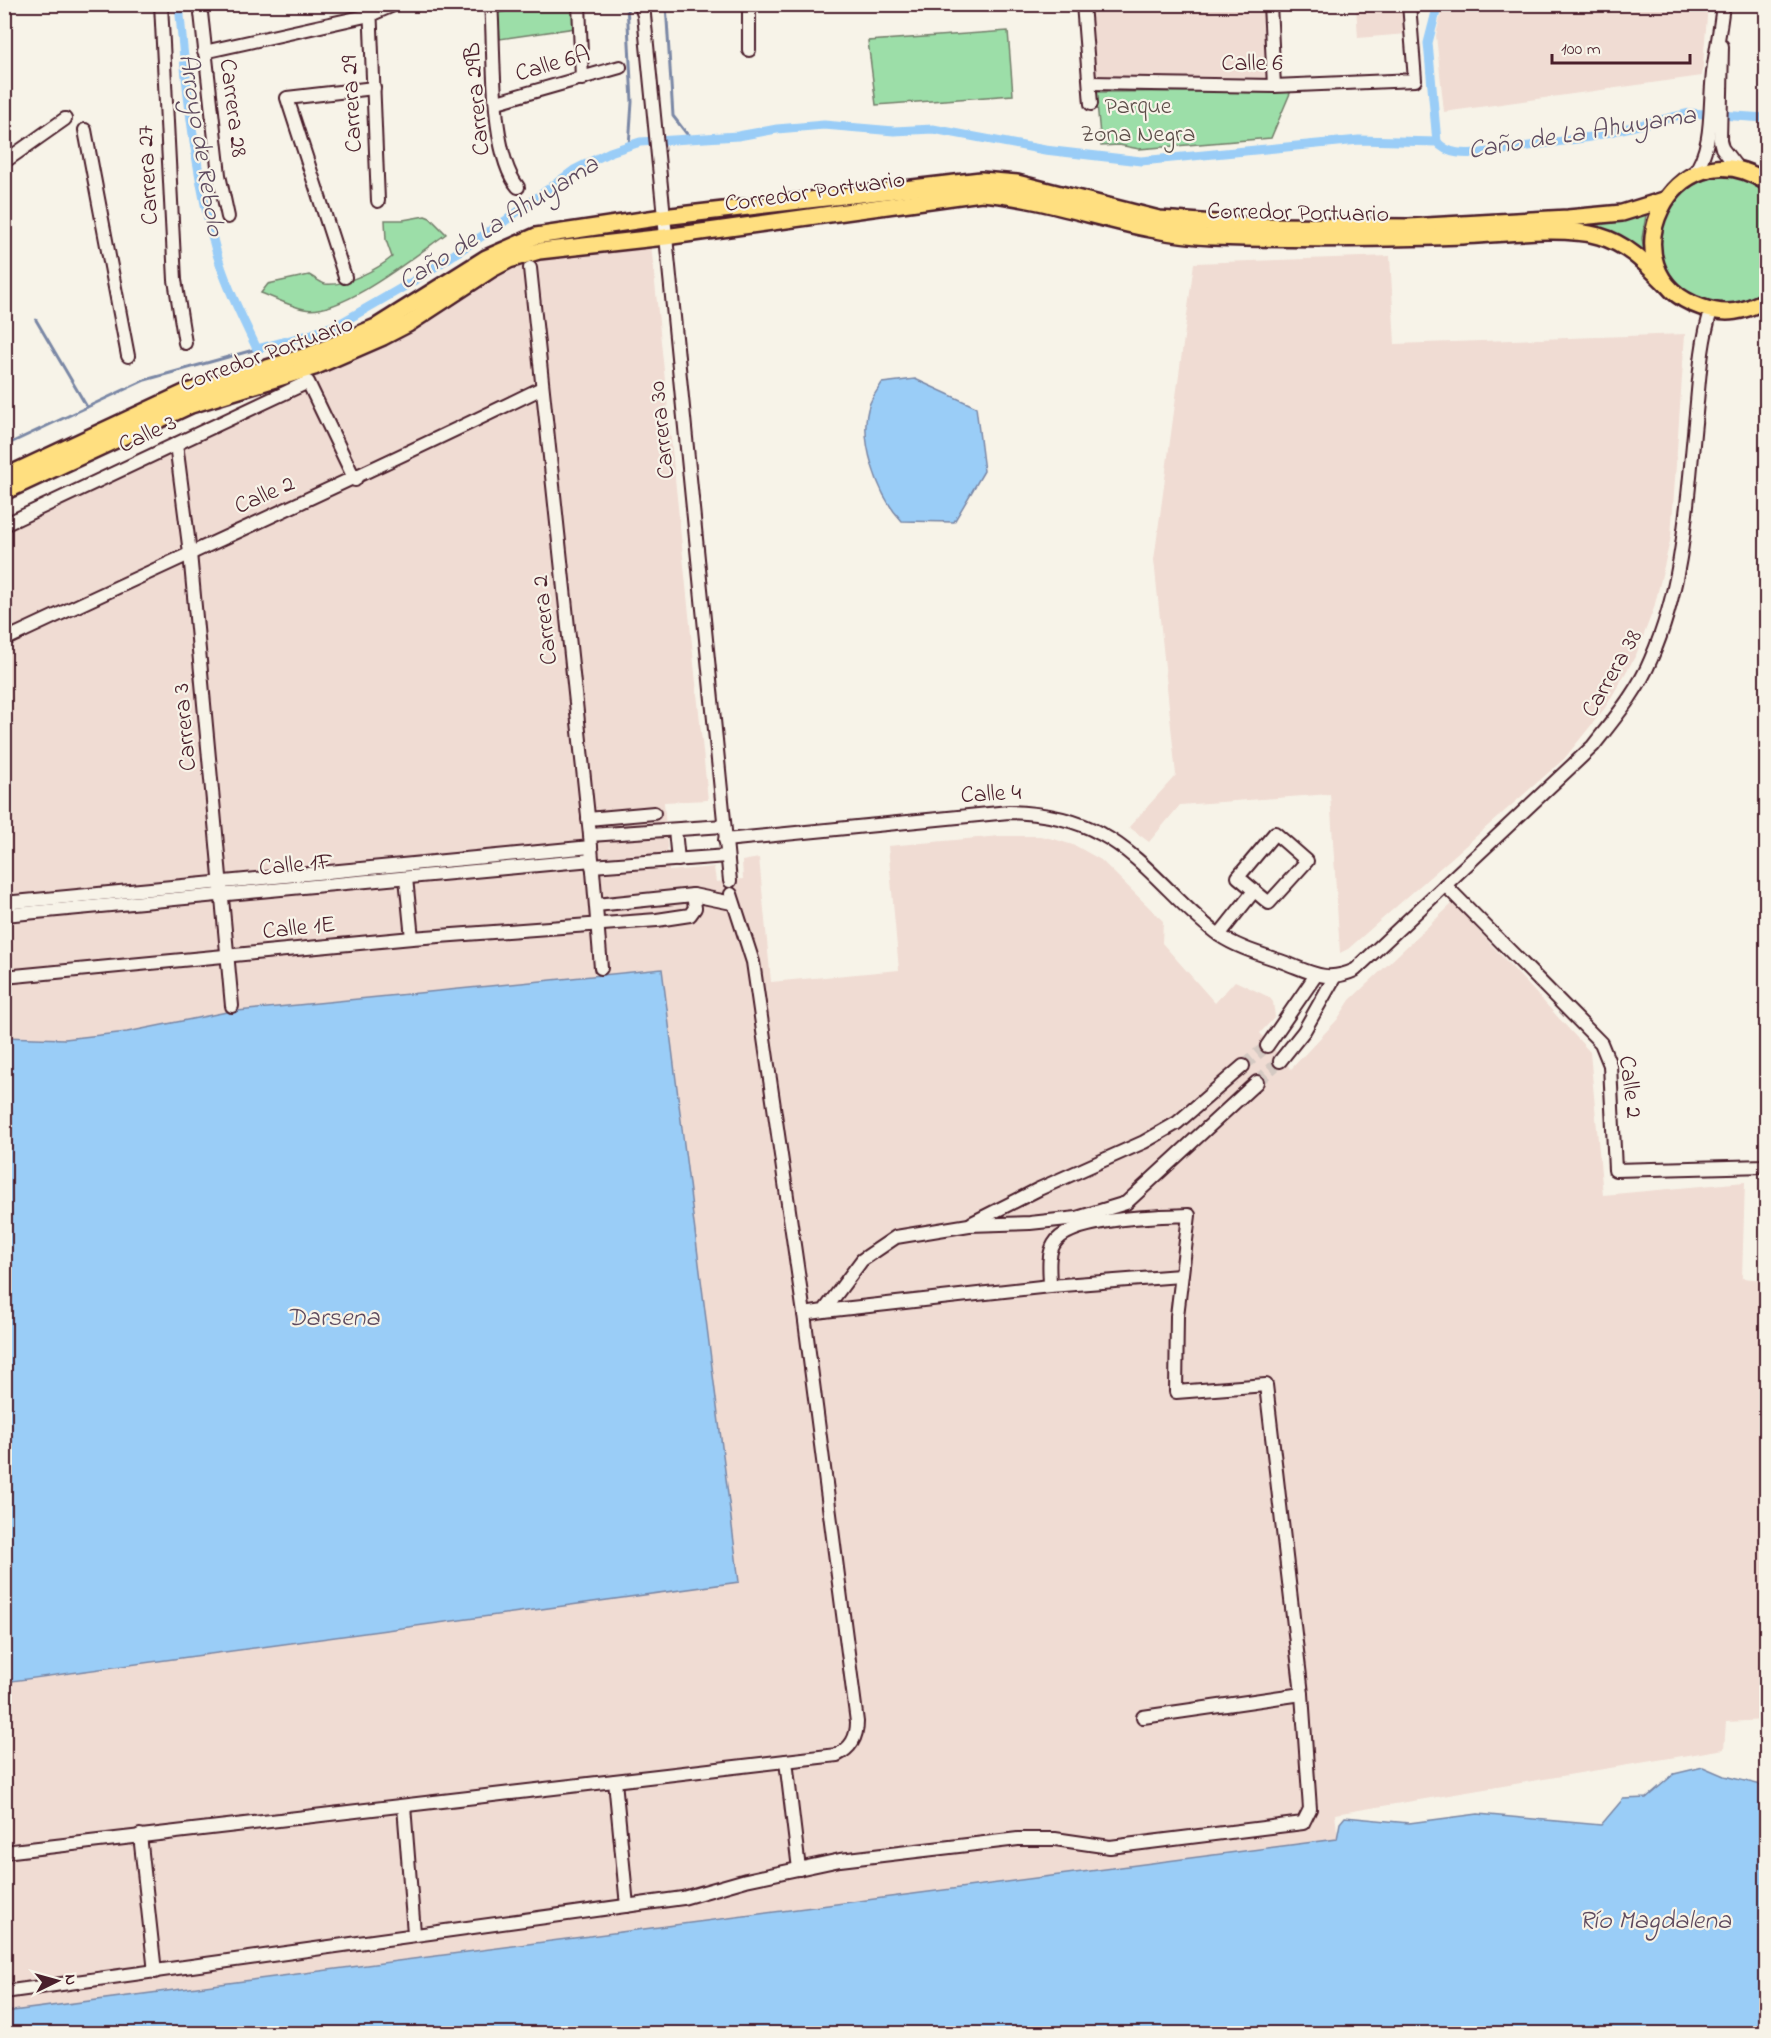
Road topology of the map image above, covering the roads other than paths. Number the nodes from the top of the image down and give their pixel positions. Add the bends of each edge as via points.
1 (161, 4) edge
2 (200, 4) edge
3 (396, 4) edge
4 (491, 4) edge
5 (579, 4) edge
6 (749, 4) edge
7 (1083, 4) edge
8 (1270, 4) edge
9 (1409, 4) edge
10 (1723, 4) edge
11 (644, 8) edge
12 (370, 10) edge
13 (748, 50) dead end
14 (204, 52) junction
15 (620, 67) dead end
16 (582, 79) junction
17 (1090, 83) junction
18 (1275, 86) junction
19 (374, 88) junction
20 (497, 102) junction
21 (1091, 104) dead end
22 (65, 119) dead end
23 (85, 130) dead end
24 (1714, 130) junction
25 (4, 162) edge
26 (1738, 169) junction
27 (1693, 175) junction
28 (1767, 182) edge
29 (518, 187) dead end
30 (1664, 200) junction
31 (378, 201) dead end
32 (228, 217) dead end
33 (663, 218) junction
34 (665, 237) junction
35 (530, 268) dead end
36 (345, 277) dead end
37 (1665, 283) junction
38 (1767, 300) edge
39 (1711, 311) junction
40 (185, 343) dead end
41 (128, 356) dead end
42 (307, 369) junction
43 (542, 388) junction
44 (176, 444) junction
45 (4, 477) edge
46 (355, 480) junction
47 (4, 492) edge
48 (4, 525) edge
49 (190, 552) junction
50 (4, 640) edge
51 (654, 813) dead end
52 (588, 819) junction
53 (724, 826) junction
54 (675, 830) junction
55 (725, 840) junction
56 (590, 841) junction
57 (727, 856) junction
58 (678, 860) junction
59 (592, 863) junction
60 (385, 873) junction
61 (406, 878) junction
62 (730, 880) dead end
63 (1445, 885) junction
64 (222, 888) junction
65 (1254, 891) junction
66 (693, 895) junction
67 (4, 903) edge
68 (40, 905) junction
69 (596, 905) junction
70 (4, 915) edge
71 (597, 925) junction
72 (1219, 935) junction
73 (412, 938) junction
74 (228, 957) junction
75 (601, 968) dead end
76 (1316, 975) junction
77 (4, 977) edge
78 (1334, 978) junction
79 (232, 1006) dead end
80 (1267, 1046) tunnel mouth
81 (1280, 1061) tunnel mouth
82 (1243, 1066) tunnel mouth
83 (1257, 1082) tunnel mouth
84 (1767, 1166) edge
85 (969, 1225) junction
86 (1180, 1276) junction
87 (1050, 1286) junction
88 (824, 1311) junction
89 (804, 1314) junction
90 (1302, 1694) junction
91 (1143, 1717) dead end
92 (786, 1761) junction
93 (615, 1781) junction
94 (404, 1806) junction
95 (140, 1835) junction
96 (4, 1852) edge
97 (799, 1869) junction
98 (627, 1906) junction
99 (414, 1933) junction
100 (154, 1972) junction
101 (4, 1992) edge

1 - 40 street, Carrera 27 via 175,280
2 - 14 street, Carrera 28
3 - 12 street
4 - 20 street, Carrera 29B
5 - 16 street
6 - 13 street
7 - 17 street
8 - 18 street
9 - 18 street, Calle 6 via 1415,80
10 - 24 street
11 - 33 street, Carrera 30
12 - 14 street
12 - 19 street, Carrera 29
14 - 32 street, Carrera 28
15 - 16 street, Calle 6A
16 - 20 street, Calle 6A
17 - 18 street, Calle 6
17 - 21 street
19 - 31 street, Carrera 29
19 - 36 street via 287,98
20 - 29 street, Carrera 29B via 505,164
22 - 25 street
23 - 41 street
24 - 26 street
24 - 27 street
26 - 27 main road
26 - 28 main road
27 - 30 main road
30 - 33 main road, Corredor Portuario via 1622,213 1557,218 1409,227 1258,226 1159,219 1017,183 981,180
30 - 37 main road via 1656,216 1653,250
33 - 34 street, Carrera 30
33 - 42 main road, Corredor Portuario via 521,242 486,258
34 - 37 main road, Corredor Portuario via 981,193 1017,196 1161,232 1212,237 1401,238 1569,232 1598,235 1632,251
34 - 42 main road, Corredor Portuario via 539,250 509,260 408,324
34 - 53 street, Carrera 30
35 - 43 street, Carrera 2
37 - 39 main road, Corredor Portuario via 1687,303
38 - 39 main road via 1735,313
39 - 63 street, Carrera 38 via 1700,369 1682,553 1672,599 1651,661 1623,708 1593,746
42 - 44 street, Calle 3
42 - 45 main road, Corredor Portuario via 184,393
42 - 46 street
42 - 47 main road, Corredor Portuario via 191,405
43 - 46 street, Calle 2
43 - 52 street, Carrera 2
44 - 48 street, Calle 3
44 - 49 street, Carrera 3
46 - 49 street, Calle 2
49 - 50 street, Calle 2
49 - 64 street, Carrera 3
51 - 52 street
52 - 56 street, Carrera 2
53 - 54 street, Calle 1F
53 - 55 street, Carrera 30
54 - 56 street, Calle 1F
54 - 58 street
55 - 57 street, Carrera 30
55 - 72 street, Calle 4 via 1009,812 1053,816 1087,827 1120,846
56 - 59 street, Carrera 2
56 - 60 street, Calle 1F
57 - 58 street, Calle 1F
57 - 62 street, Carrera 30
58 - 59 street, Calle 1F
59 - 61 street, Calle 1F
59 - 69 street, Carrera 2
60 - 61 street, Calle 1F
60 - 64 street, Calle 1F
61 - 73 street
63 - 78 street, Carrera 38 via 1355,970
63 - 84 street, Calle 2 via 1600,1043 1610,1065 1615,1170
64 - 68 street, Calle 1F
64 - 74 street, Carrera 3
65 - 65 street via 1238,877 1275,833 1307,861 1269,903
65 - 72 street
66 - 69 street
66 - 71 street, Calle 1E via 694,912 690,915
66 - 89 street via 732,898 753,962
67 - 68 street, Calle 1F
68 - 70 street, Calle 1F
69 - 71 street, Carrera 2
71 - 73 street, Calle 1E
71 - 75 street, Carrera 2
72 - 76 street, Calle 4
73 - 74 street, Calle 1E
74 - 77 street, Calle 1E
74 - 79 street, Carrera 3
76 - 78 street, Calle 4
76 - 80 street
78 - 81 street via 1304,1031
82 - 85 street via 1176,1123 1144,1142
83 - 85 street via 1126,1203 1077,1218
85 - 88 street via 885,1242 862,1260
86 - 87 street
86 - 87 street via 1189,1215 1139,1217 1094,1224 1060,1237 1050,1254
86 - 90 street via 1176,1392 1266,1385
87 - 88 street
88 - 89 street
89 - 92 street via 857,1733 852,1744 837,1755
90 - 91 street
90 - 97 street via 1310,1809 1303,1823 1110,1847 1055,1839 1018,1839 840,1860
92 - 93 street
92 - 97 street
93 - 94 street
93 - 98 street
94 - 95 street
94 - 99 street
95 - 96 street
95 - 100 street
97 - 98 street via 683,1898
98 - 99 street
99 - 100 street
100 - 101 street

